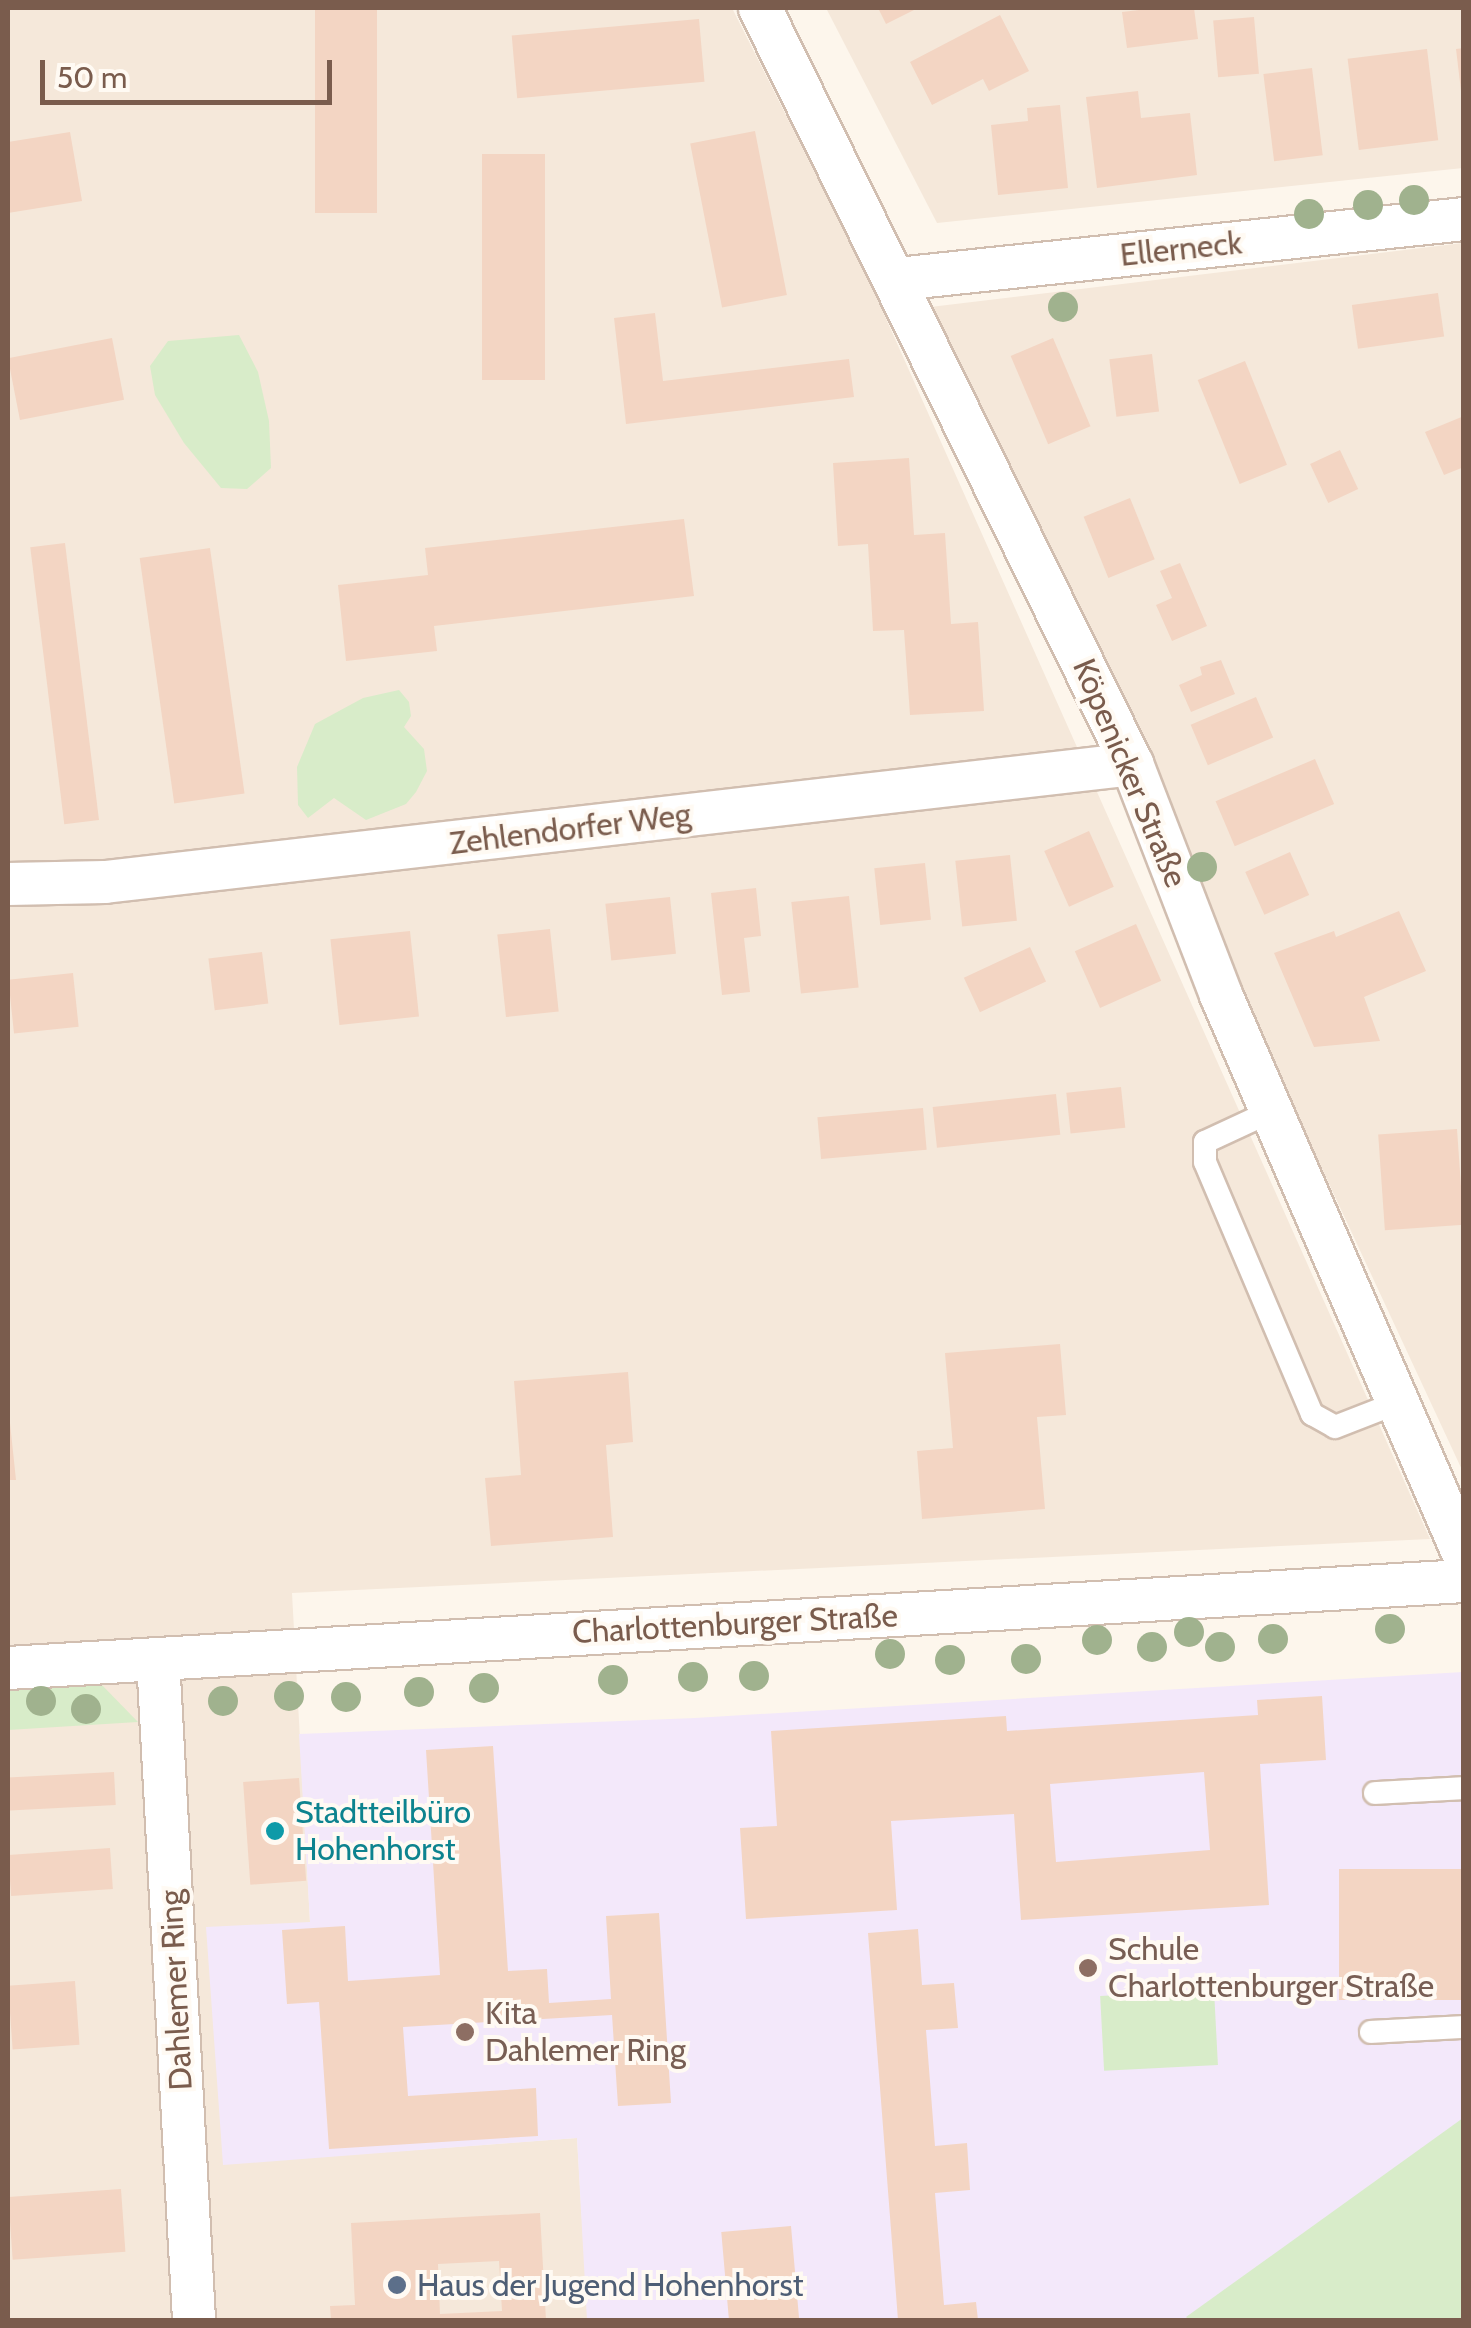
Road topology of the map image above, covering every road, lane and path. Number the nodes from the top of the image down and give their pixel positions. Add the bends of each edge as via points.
1 (760, 8) edge
2 (1462, 211) edge
3 (898, 279) junction
4 (1132, 764) junction
5 (8, 884) edge
6 (1274, 1110) junction
7 (1398, 1402) junction
8 (1464, 1555) edge
9 (1464, 1581) edge
10 (158, 1658) junction
11 (8, 1668) edge
12 (1464, 1788) edge
13 (1375, 1794) dead end
14 (1464, 2027) edge
15 (1371, 2032) dead end
16 (194, 2320) edge

1 - 3 street, Köpenicker Straße
2 - 3 street, Ellerneck
3 - 4 street, Köpenicker Straße
4 - 5 street, Zehlendorfer Weg via 105,882
4 - 6 street, Köpenicker Straße via 1221,995
6 - 7 street, Köpenicker Straße
6 - 7 lane via 1205,1142 1205,1162 1296,1378 1312,1414 1335,1427
7 - 8 street, Köpenicker Straße
9 - 10 street, Charlottenburger Straße
10 - 11 street, Charlottenburger Straße
10 - 16 street, Dahlemer Ring
12 - 13 lane
14 - 15 lane

